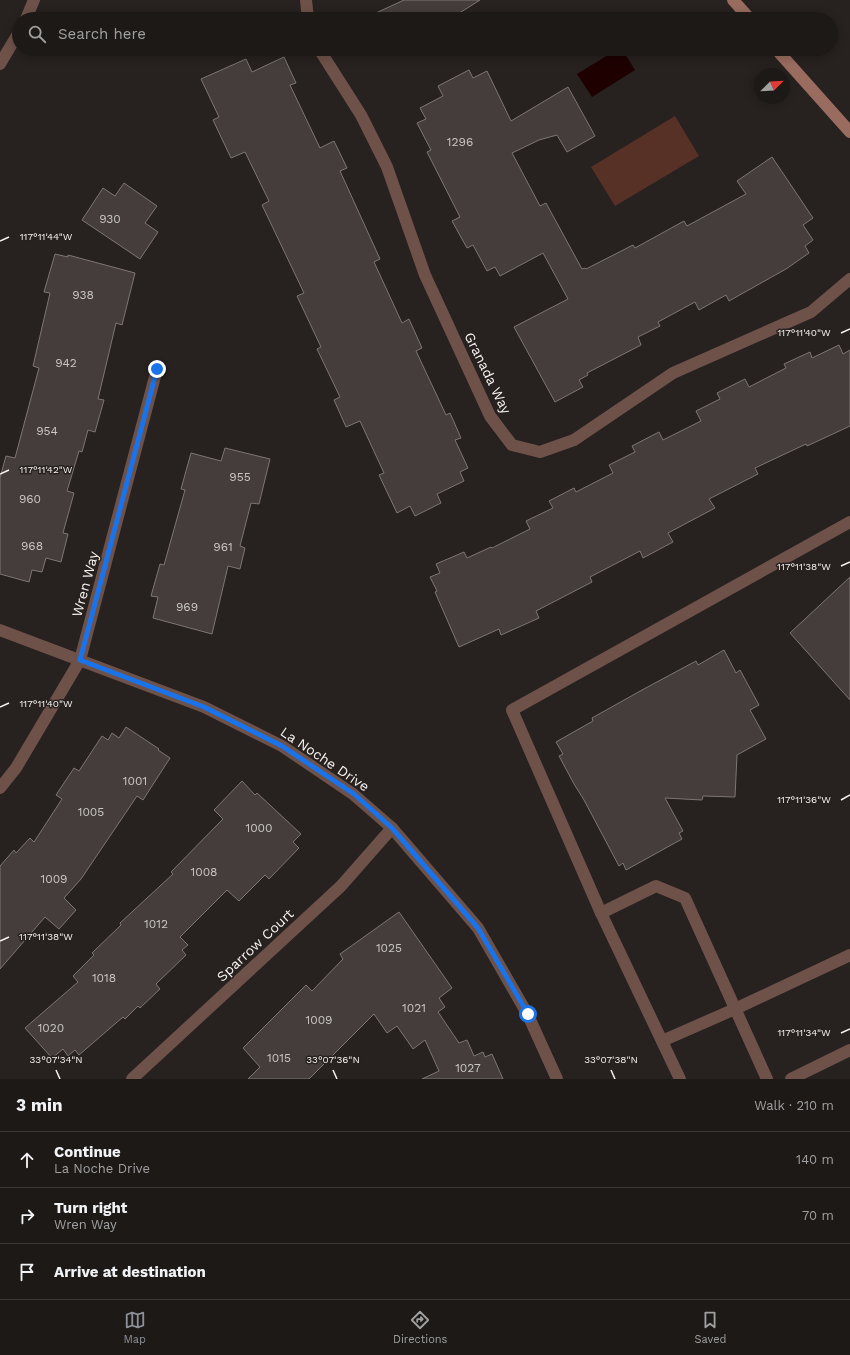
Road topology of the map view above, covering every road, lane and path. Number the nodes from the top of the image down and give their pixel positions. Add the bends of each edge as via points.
1 (34, 0) edge
2 (306, 0) edge
3 (733, 0) edge
4 (29, 12) edge
5 (307, 12) edge
6 (744, 12) edge
7 (12, 44) edge
8 (323, 56) edge
9 (782, 56) edge
10 (0, 64) edge
11 (850, 132) edge
12 (850, 279) edge
13 (157, 369) dead end
14 (850, 522) edge
15 (0, 630) edge
16 (80, 660) junction
17 (0, 788) edge
18 (392, 828) junction
19 (601, 914) junction
20 (850, 955) edge
21 (735, 1009) junction
22 (662, 1041) junction
23 (850, 1050) edge
24 (132, 1079) edge
25 (557, 1079) edge
26 (680, 1079) edge
27 (767, 1079) edge
28 (791, 1079) edge

1 - 4 street
2 - 5 street
3 - 6 main road
7 - 10 street
8 - 12 street, Granada Way via 361,115 387,167 425,275 490,416 512,445 540,452 574,440 673,373 811,312
9 - 11 main road
13 - 16 street, Wren Way
14 - 19 street via 512,710
15 - 16 street, La Noche Drive
16 - 17 street, Wren Way via 16,768
16 - 18 street, La Noche Drive via 204,707 282,746 354,794
18 - 24 street, Sparrow Court via 341,886
18 - 25 street, La Noche Drive via 478,928 528,1014
19 - 21 street via 656,886 685,898
19 - 22 street
20 - 21 street
21 - 22 street
21 - 27 street
22 - 26 street
23 - 28 street

